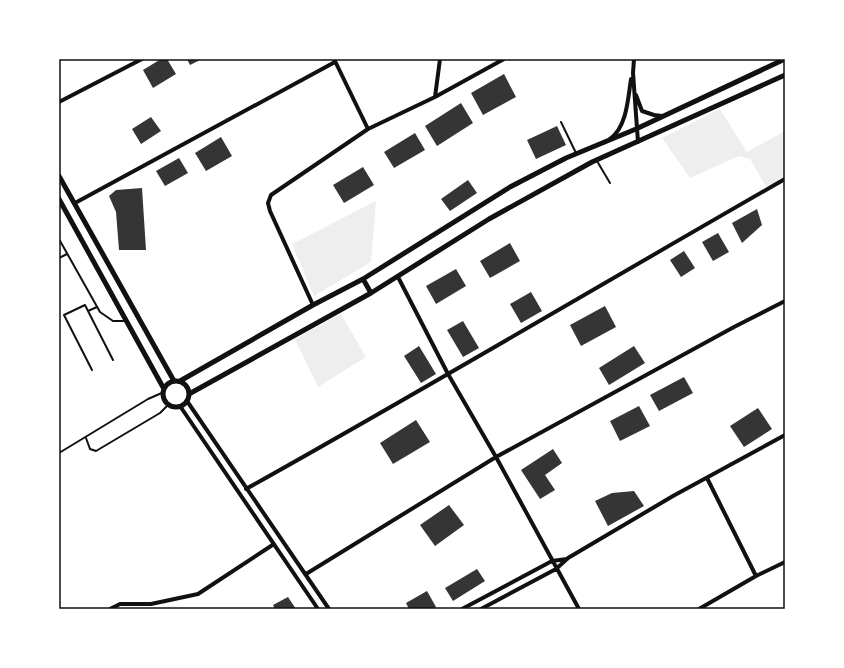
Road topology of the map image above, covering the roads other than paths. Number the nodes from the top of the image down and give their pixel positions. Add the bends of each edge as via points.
1 (142, 59) edge
2 (440, 59) edge
3 (504, 59) edge
4 (634, 59) edge
5 (785, 59) edge
6 (335, 61) edge
7 (633, 73) junction
8 (785, 76) edge
9 (435, 97) junction
10 (59, 102) edge
11 (662, 116) junction
12 (561, 122) dead end
13 (368, 129) junction
14 (636, 129) junction
15 (606, 141) junction
16 (638, 142) junction
17 (576, 154) junction
18 (597, 160) junction
19 (59, 176) edge
20 (785, 179) edge
21 (610, 183) dead end
22 (59, 199) edge
23 (74, 203) junction
24 (94, 238) junction
25 (59, 239) edge
26 (84, 244) junction
27 (67, 253) junction
28 (59, 258) edge
29 (398, 277) junction
30 (363, 279) junction
31 (371, 293) junction
32 (785, 301) edge
33 (313, 305) junction
34 (97, 307) junction
35 (88, 311) junction
36 (127, 320) junction
37 (113, 360) dead end
38 (92, 370) dead end
39 (448, 374) junction
40 (177, 381) junction
41 (164, 391) junction
42 (189, 394) junction
43 (187, 401) junction
44 (169, 404) junction
45 (180, 406) junction
46 (785, 435) edge
47 (86, 438) junction
48 (59, 453) edge
49 (496, 456) junction
50 (707, 478) junction
51 (246, 489) junction
52 (275, 530) junction
53 (268, 535) junction
54 (274, 544) junction
55 (568, 558) junction
56 (552, 561) junction
57 (785, 562) edge
58 (556, 569) junction
59 (306, 574) junction
60 (756, 576) junction
61 (110, 609) edge
62 (318, 609) edge
63 (329, 609) edge
64 (462, 609) edge
65 (481, 609) edge
66 (579, 609) edge
67 (699, 609) edge

1 - 10 street
2 - 9 street
3 - 9 street
4 - 7 street
5 - 11 street
6 - 13 street
6 - 23 street
7 - 11 street via 635,92 642,111
7 - 14 street
7 - 15 street via 623,120 612,138
8 - 16 street
9 - 13 street
11 - 14 street
12 - 17 lane
13 - 33 street via 271,194 268,203
14 - 15 street
14 - 16 street
15 - 17 street
16 - 18 street
17 - 30 street via 510,187
18 - 21 lane
18 - 29 street via 510,207
19 - 23 street
20 - 39 street
22 - 26 street
23 - 24 street
24 - 26 street
24 - 40 street
25 - 27 lane
26 - 36 street
27 - 28 lane
27 - 34 lane
29 - 31 street
29 - 39 street
30 - 31 street
30 - 33 street
31 - 42 street
32 - 49 street
33 - 40 street
34 - 35 lane
34 - 36 lane via 109,320
35 - 37 lane
35 - 38 lane via 85,305 64,315
36 - 41 street
39 - 49 street
39 - 51 street
40 - 41 street via 168,384
40 - 42 street via 186,386
41 - 44 street via 164,397
41 - 47 lane
42 - 43 street
43 - 45 street
43 - 51 street
44 - 45 street
44 - 47 lane via 160,413 96,451 90,450
45 - 53 street
46 - 50 street
47 - 48 lane
49 - 56 street
49 - 59 street
50 - 55 street
50 - 60 street
51 - 52 street
52 - 53 street
52 - 59 street
53 - 54 street
54 - 61 street via 198,594 151,604 120,604
54 - 62 street
55 - 56 street
55 - 58 street
56 - 58 street
56 - 64 street
57 - 60 street
58 - 65 street
58 - 66 street
59 - 63 street
60 - 67 street

